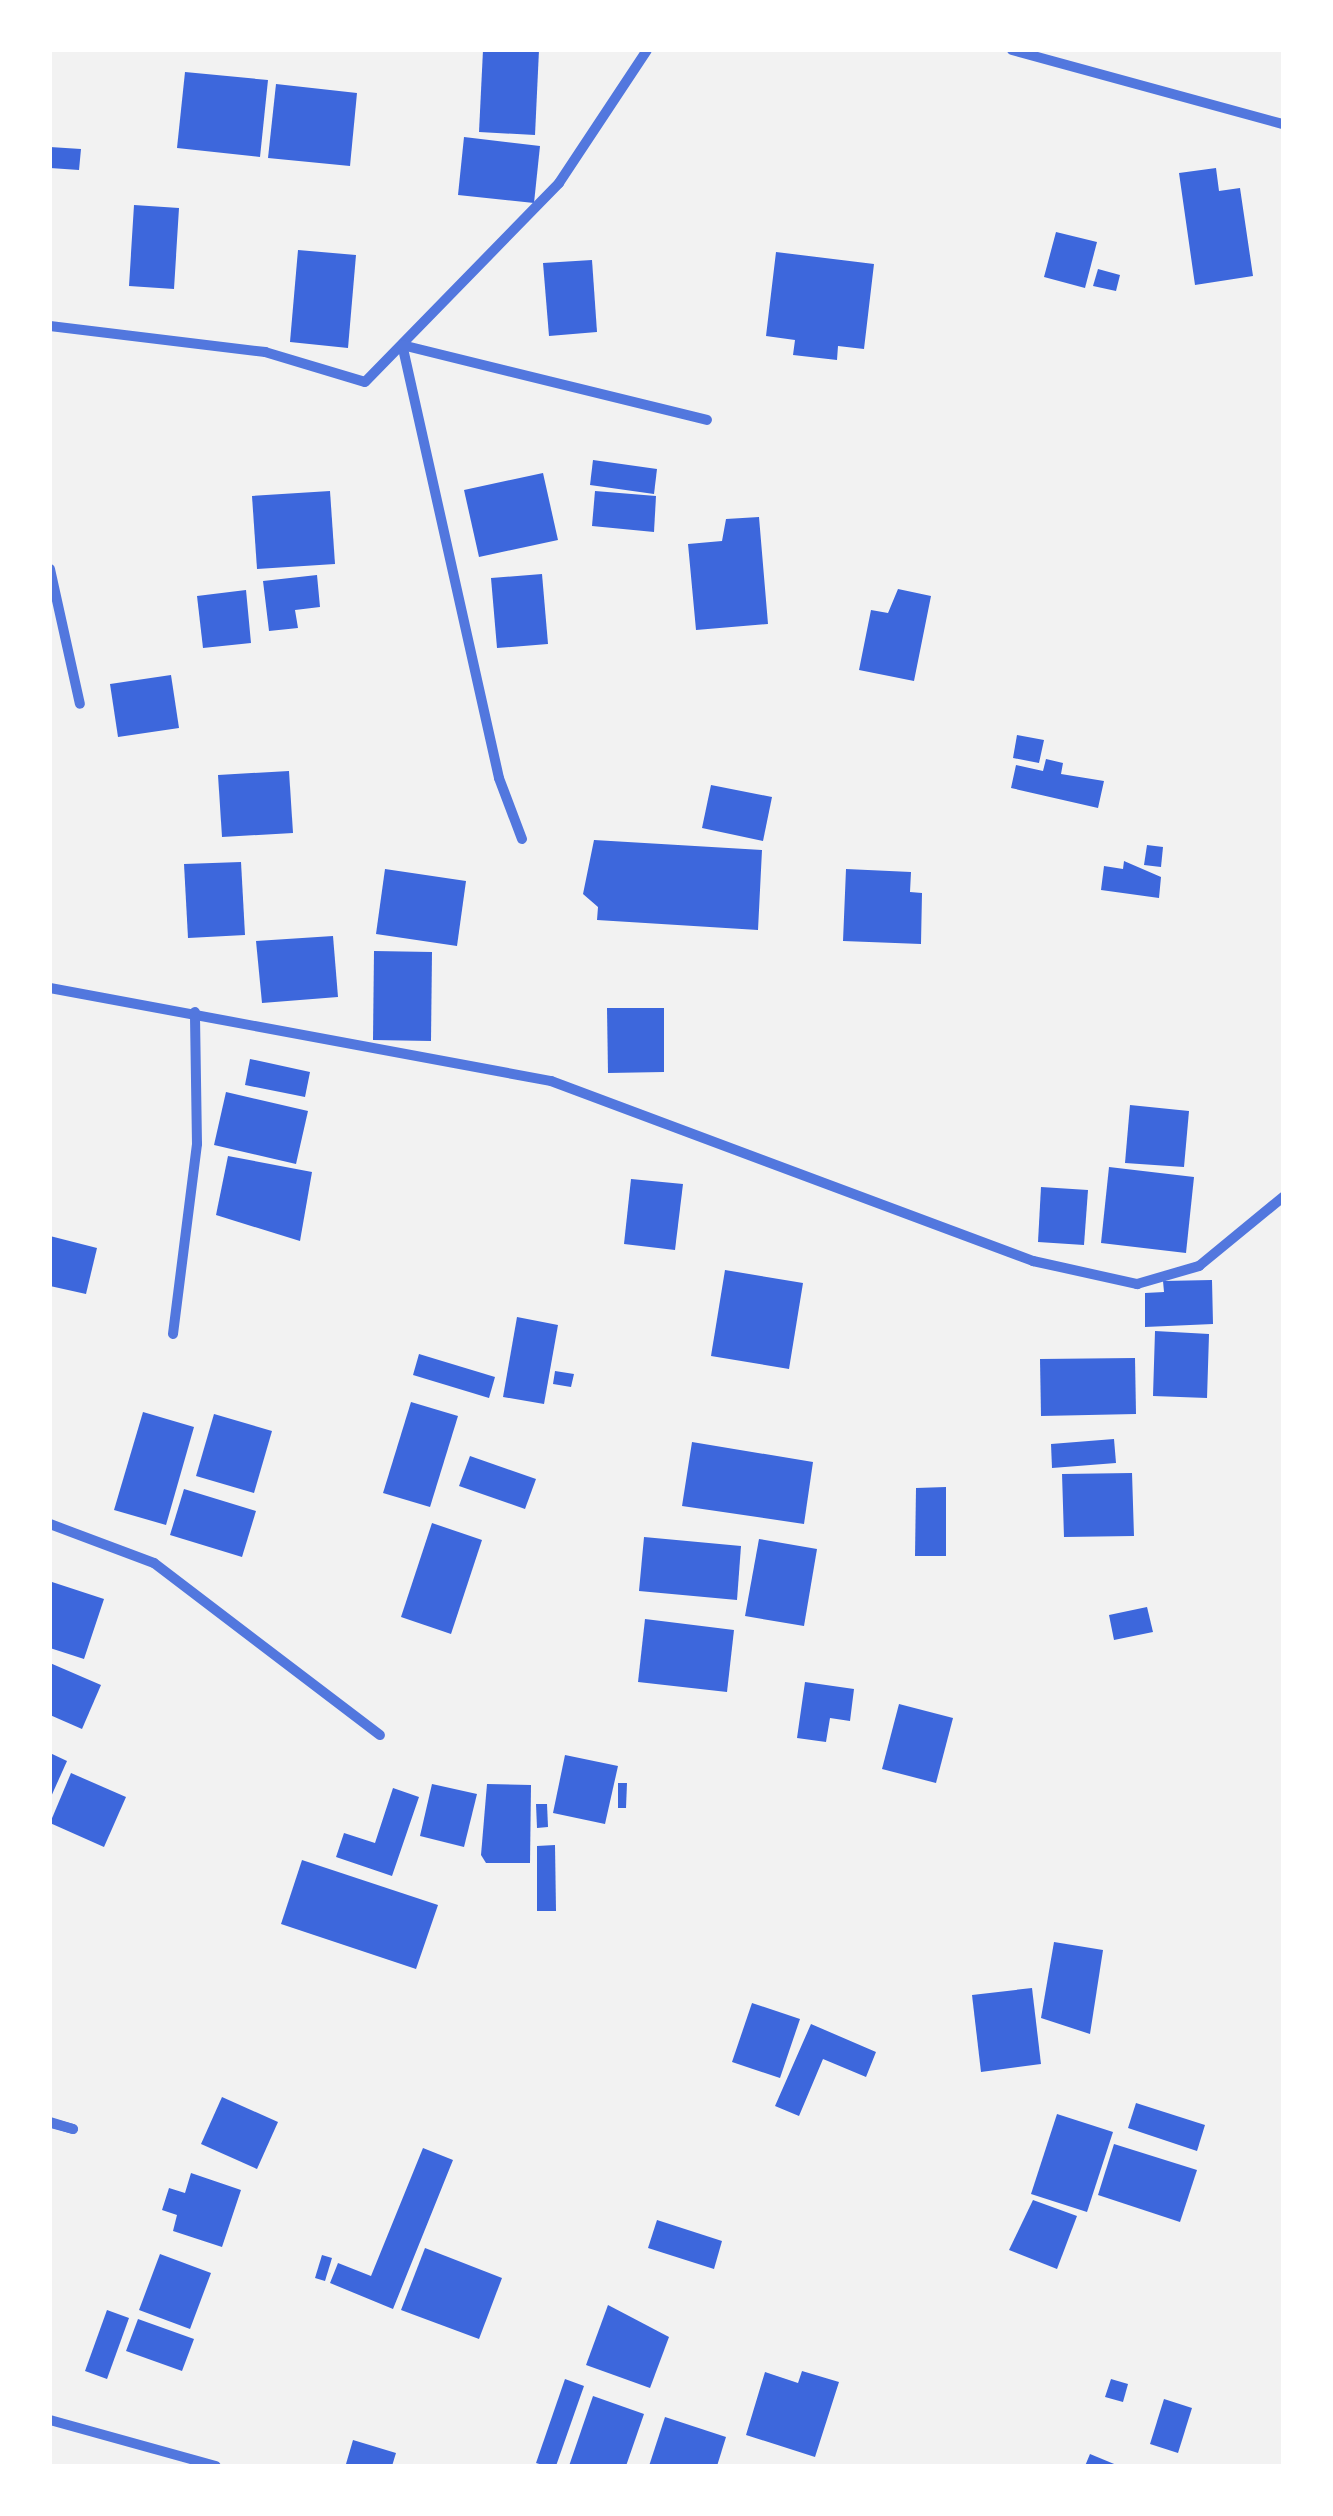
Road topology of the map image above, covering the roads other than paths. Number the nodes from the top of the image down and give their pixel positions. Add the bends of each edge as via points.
1 (647, 50) edge
2 (1012, 50) edge
3 (1283, 124) edge
4 (50, 326) edge
5 (402, 345) junction
6 (707, 420) dead end
7 (50, 569) edge
8 (80, 704) dead end
9 (522, 840) dead end
10 (50, 988) edge
11 (195, 1012) junction
12 (1283, 1196) edge
13 (172, 1334) dead end
14 (50, 1524) edge
15 (380, 1736) dead end
16 (50, 2420) edge
17 (216, 2466) edge

1 - 5 street via 560,183
2 - 3 street
4 - 5 street via 265,352 365,382
5 - 6 street
5 - 9 street via 499,778
7 - 8 street
10 - 11 street
11 - 12 street via 551,1081 1033,1261 1137,1284 1199,1266
11 - 13 street via 197,1144
14 - 15 street via 154,1563
16 - 17 street

